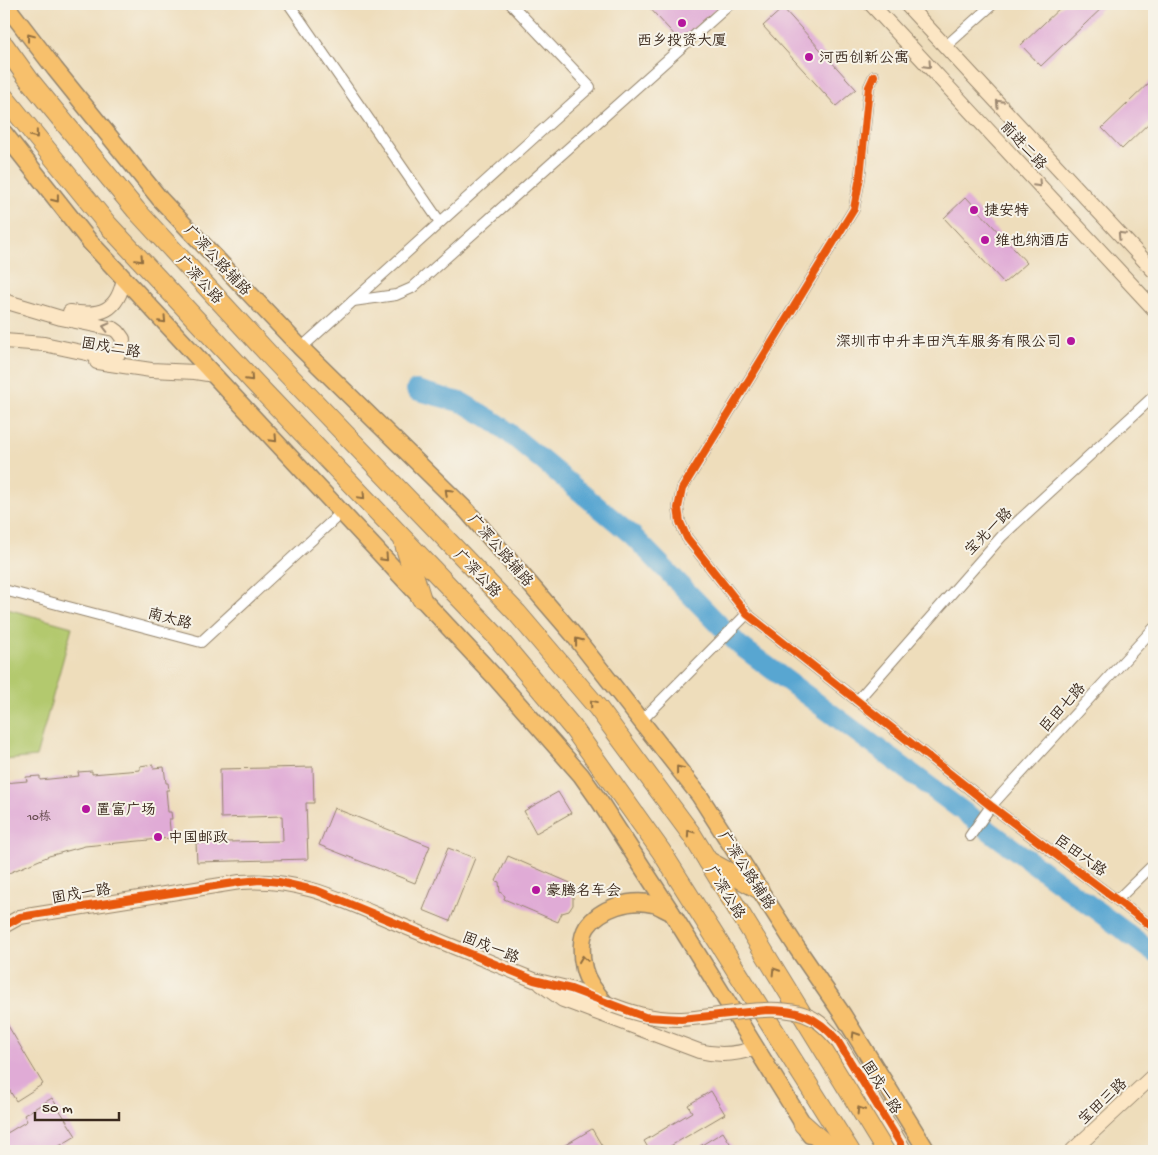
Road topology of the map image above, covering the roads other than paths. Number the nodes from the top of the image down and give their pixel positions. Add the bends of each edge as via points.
1 (5, 4) edge
2 (289, 4) edge
3 (511, 4) edge
4 (730, 4) edge
5 (870, 4) edge
6 (906, 4) edge
7 (993, 4) edge
8 (4, 45) edge
9 (946, 46) junction
10 (874, 76) dead end
11 (4, 98) edge
12 (4, 133) edge
13 (440, 222) junction
14 (1154, 271) edge
15 (124, 278) junction
16 (353, 300) junction
17 (4, 301) edge
18 (1154, 309) edge
19 (4, 342) edge
20 (301, 348) junction
21 (214, 374) junction
22 (1154, 396) edge
23 (342, 512) junction
24 (402, 537) junction
25 (4, 590) edge
26 (421, 598) junction
27 (747, 614) junction
28 (1154, 628) edge
29 (857, 701) junction
30 (641, 721) junction
31 (992, 806) junction
32 (970, 836) dead end
33 (706, 860) junction
34 (1154, 864) edge
35 (759, 889) junction
36 (1118, 899) junction
37 (672, 913) junction
38 (4, 926) edge
39 (1154, 928) edge
40 (534, 980) junction
41 (604, 1002) junction
42 (755, 1048) junction
43 (1154, 1075) edge
44 (803, 1124) junction
45 (820, 1151) edge
46 (833, 1151) edge
47 (850, 1151) edge
48 (886, 1151) edge
49 (905, 1151) edge
50 (927, 1151) edge
51 (1072, 1151) edge

20 -> 1 main road, 广深公路辅路 via 160,199
2 - 13 street
3 - 13 street via 590,87
4 - 16 street via 412,288 396,295
5 -> 18 street, 前进二路
6 - 9 street, 前进二路
7 - 9 street
33 -> 8 highway, 广深公路 via 692,835 598,708 517,613 275,361 136,210
14 -> 9 street, 前进二路
10 - 27 street, 臣田六路 via 869,87 854,209 682,489 678,508 687,538
11 -> 24 highway, 广深公路 via 108,225
12 -> 15 main road via 90,242
13 - 16 street
15 - 17 street, 固戍二路 via 115,304 95,313 81,314
15 -> 21 main road
16 - 20 street
19 -> 17 street via 44,344 110,357 120,352 123,343 121,335 114,329
19 - 21 street, 固戍二路 via 124,367
30 -> 20 main road, 广深公路辅路 via 572,633 467,511
21 -> 23 main road
22 - 29 street, 宝光一路 via 1002,536
23 - 25 street, 南太路 via 201,642
23 -> 26 main road
24 - 26 highway
24 - 47 highway, 广深公路 via 496,636 573,728 661,850
26 - 37 main road via 581,775
27 - 29 street, 臣田六路
27 - 30 street
28 - 31 street, 臣田七路
29 - 31 street, 臣田六路
35 -> 30 main road, 广深公路辅路 via 700,796
31 - 32 street, 臣田七路
31 - 36 street, 臣田六路
33 - 35 highway
48 -> 33 highway, 广深公路
34 - 36 street
50 -> 35 main road, 广深公路辅路
36 - 39 street, 臣田六路
41 -> 37 main road via 584,970 582,950 586,929 598,916 634,902 654,904
37 - 42 main road
38 - 40 street, 固戍一路 via 20,917 260,880 318,891
40 - 41 street, 固戍一路 via 571,989
40 - 42 street, 固戍一路 via 574,1004 699,1051 729,1055
41 - 49 street, 固戍一路, bridge via 634,1014 663,1019 681,1020 767,1010 796,1012 813,1018 836,1040
42 - 44 main road
43 - 51 street, 宝田三路
44 - 45 main road
44 - 46 highway

